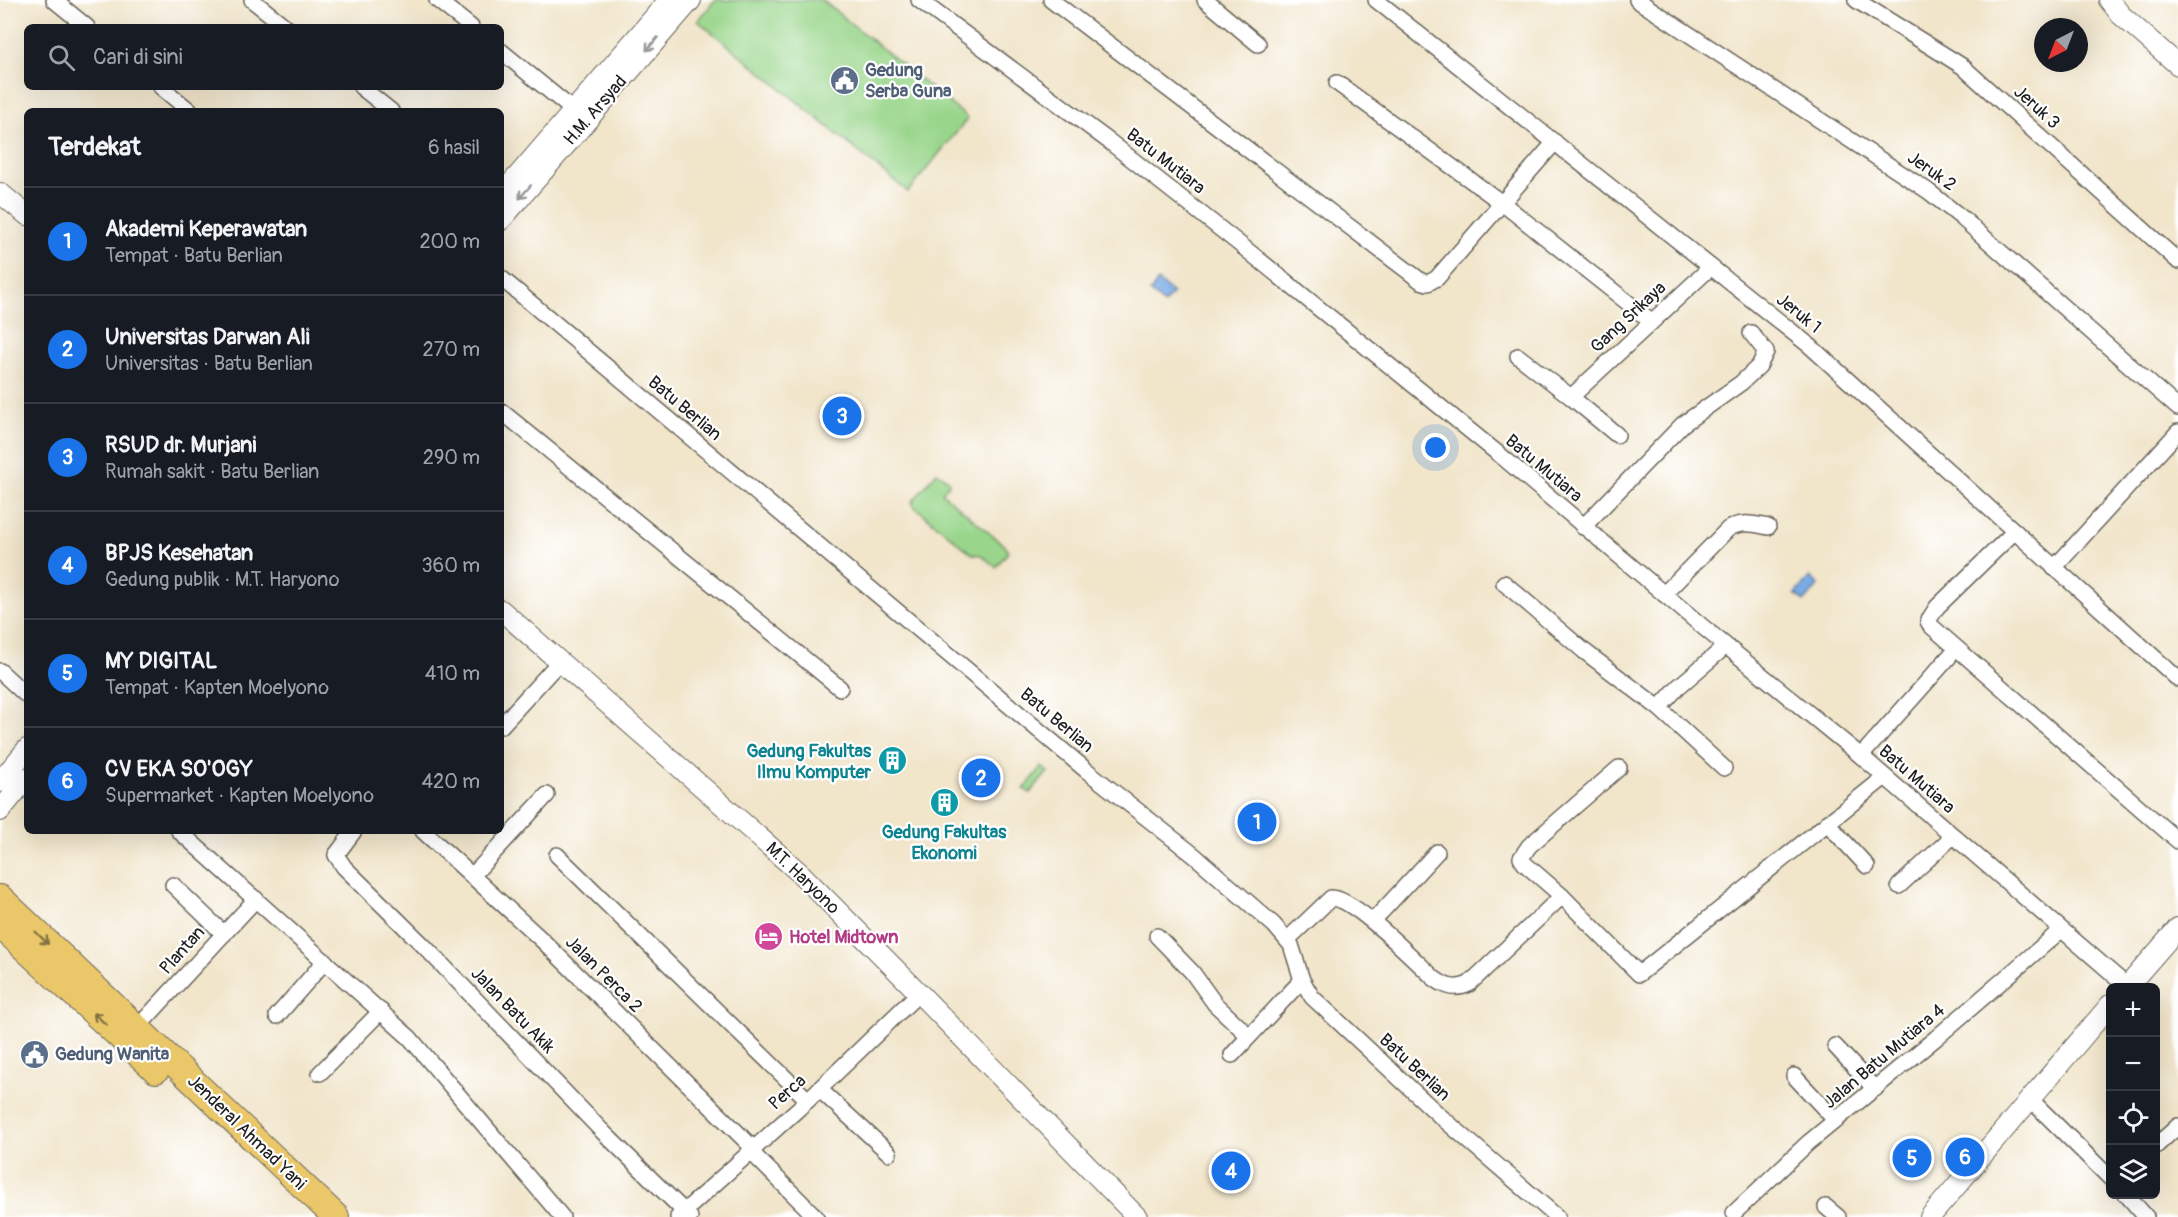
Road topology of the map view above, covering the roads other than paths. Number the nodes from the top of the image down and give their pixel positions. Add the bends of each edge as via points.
1 (54, 0) edge
2 (252, 0) edge
3 (437, 0) edge
4 (669, 0) edge
5 (691, 0) edge
6 (919, 0) edge
7 (1051, 0) edge
8 (1205, 0) edge
9 (1376, 0) edge
10 (1637, 0) edge
11 (1856, 0) edge
12 (2109, 0) edge
13 (83, 24) edge
14 (282, 24) edge
15 (467, 24) edge
16 (1258, 44) dead end
17 (504, 53) edge
18 (2178, 65) edge
19 (1337, 83) dead end
20 (165, 90) edge
21 (365, 90) edge
22 (186, 108) edge
23 (387, 108) edge
24 (574, 111) junction
25 (1555, 142) junction
26 (504, 192) edge
27 (0, 193) edge
28 (1502, 203) junction
29 (24, 213) edge
30 (504, 217) edge
31 (2178, 261) edge
32 (1711, 267) junction
33 (504, 281) edge
34 (1651, 321) junction
35 (1751, 333) dead end
36 (1518, 356) dead end
37 (1571, 396) junction
38 (2178, 408) edge
39 (504, 413) edge
40 (2178, 432) edge
41 (1617, 435) dead end
42 (1583, 527) junction
43 (1768, 527) dead end
44 (2015, 531) junction
45 (2054, 568) junction
46 (1504, 584) dead end
47 (1664, 594) junction
48 (504, 613) edge
49 (1726, 646) junction
50 (1949, 657) dead end
51 (560, 661) junction
52 (0, 671) edge
53 (2178, 679) edge
54 (840, 688) dead end
55 (24, 693) edge
56 (1659, 708) junction
57 (504, 723) edge
58 (24, 753) edge
59 (1861, 756) junction
60 (1618, 768) dead end
61 (1724, 768) dead end
62 (1885, 777) junction
63 (0, 782) edge
64 (24, 782) edge
65 (547, 795) dead end
66 (0, 811) edge
67 (1827, 823) junction
68 (182, 834) edge
69 (352, 834) edge
70 (426, 834) edge
71 (1953, 836) junction
72 (2178, 841) edge
73 (1437, 852) dead end
74 (557, 855) dead end
75 (1867, 867) dead end
76 (472, 876) junction
77 (173, 885) dead end
78 (1899, 886) dead end
79 (1562, 896) junction
80 (0, 898) edge
81 (256, 899) junction
82 (1372, 921) junction
83 (0, 925) edge
84 (2178, 928) edge
85 (2061, 930) junction
86 (224, 934) junction
87 (1157, 936) dead end
88 (1288, 939) junction
89 (325, 960) junction
90 (1302, 980) junction
91 (2121, 983) edge
92 (2130, 983) edge
93 (920, 993) junction
94 (2106, 1010) edge
95 (381, 1011) junction
96 (277, 1016) dead end
97 (137, 1028) junction
98 (1250, 1036) junction
99 (1835, 1046) dead end
100 (151, 1053) junction
101 (1232, 1055) dead end
102 (320, 1073) dead end
103 (1794, 1076) dead end
104 (819, 1089) junction
105 (1875, 1089) junction
106 (808, 1100) junction
107 (2031, 1100) junction
108 (1836, 1121) junction
109 (2178, 1126) edge
110 (2157, 1145) edge
111 (752, 1150) junction
112 (889, 1154) dead end
113 (2106, 1174) edge
114 (2130, 1199) edge
115 (1734, 1214) dead end
116 (684, 1215) edge
117 (311, 1217) edge
118 (336, 1217) edge
119 (562, 1217) edge
120 (816, 1217) edge
121 (1137, 1217) edge
122 (1557, 1217) edge
123 (1930, 1217) edge
124 (2146, 1217) edge

1 - 13 street
2 - 14 street
3 - 15 street
4 - 24 street, H.M. Arsyad
5 -> 30 street, H.M. Arsyad
6 - 42 street, Batu Mutiara via 1237,242
7 - 28 street via 1421,281 1428,283 1437,278
8 - 16 street
9 - 25 street, Jeruk 1
10 - 38 street, Jeruk 2 via 1938,198
11 - 31 street, Jeruk 3 via 1962,66
12 - 18 street
17 - 24 street
19 - 28 street
20 - 22 street
21 - 23 street
24 - 26 street, H.M. Arsyad
25 - 28 street
25 - 32 street, Jeruk 1
27 - 29 street
28 - 34 street
32 - 34 street, Gang Srikaya
32 - 44 street, Jeruk 1 via 1810,346
33 - 88 street, Batu Berlian via 1086,770 1195,856
34 - 37 street, Gang Srikaya
35 - 42 street via 1766,352 1759,366 1683,424
36 - 37 street
37 - 41 street
39 - 54 street
40 - 45 street
42 - 47 street, Batu Mutiara
43 - 47 street via 1746,523 1728,529
44 - 45 street, Jeruk 1
44 - 72 street via 1937,607 1928,621 1930,625
45 - 53 street, Jeruk 1
46 - 56 street
47 - 49 street, Batu Mutiara
48 - 51 street, M.T. Haryono
49 - 56 street
49 - 59 street, Batu Mutiara
50 - 59 street
51 - 57 street
51 - 93 street, M.T. Haryono via 784,859
52 - 55 street
56 - 61 street
58 - 63 street
59 - 62 street, Batu Mutiara
60 - 79 street via 1521,858
62 - 67 street
62 - 71 street, Batu Mutiara
64 - 66 street
65 - 76 street
67 - 75 street
67 - 79 street via 1639,974
68 - 81 street
69 - 116 street, Jalan Batu Akik via 336,855 344,867
70 - 76 street, Jalan Perca 2
71 - 78 street
71 - 85 street, Batu Mutiara
73 - 82 street
74 - 106 street
76 - 111 street, Jalan Perca 2 via 543,940
77 - 86 street
79 - 82 street via 1460,988 1435,980
80 -> 97 highway, Jenderal Ahmad Yani
81 - 86 street, Plantan
81 - 89 street
82 - 88 street via 1344,901 1331,898
100 -> 83 highway, Jenderal Ahmad Yani
84 - 92 street
85 - 91 street, Batu Mutiara
85 - 105 street, Jalan Batu Mutiara 4
86 - 97 street, Plantan
87 - 98 street via 1192,972 1215,1004
88 - 90 street, Batu Berlian
89 - 95 street
89 - 96 street
90 - 98 street
90 - 122 street, Batu Berlian via 1312,997 1423,1101
93 - 104 street, Perca
93 - 121 street, M.T. Haryono
94 - 107 street
95 - 102 street
95 - 119 street via 410,1038
97 - 100 highway, Jenderal Ahmad Yani
98 - 101 street
99 - 105 street
100 - 117 highway, Jenderal Ahmad Yani
100 - 118 highway, Jenderal Ahmad Yani
103 - 108 street
104 - 106 street, Perca
104 - 112 street
105 - 108 street, Jalan Batu Mutiara 4
106 - 111 street, Perca
107 - 113 street
107 - 123 street
108 - 115 street, Jalan Batu Mutiara 4
109 - 110 street
111 - 116 street, Perca
111 - 120 street, Jalan Perca 2
114 - 124 street

